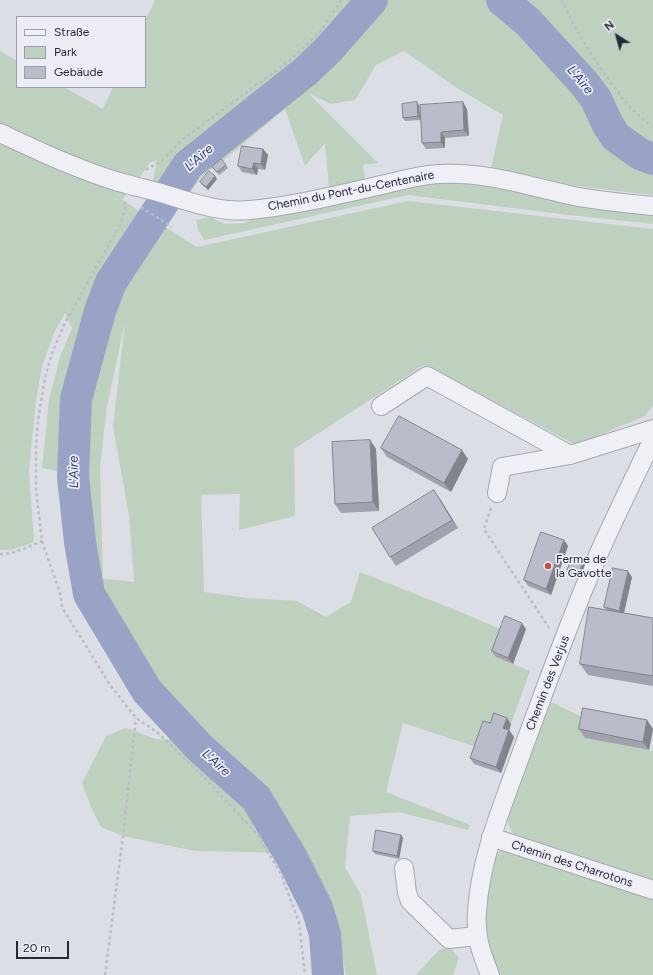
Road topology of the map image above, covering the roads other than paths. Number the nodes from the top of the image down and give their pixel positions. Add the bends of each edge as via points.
1 (0, 133) edge
2 (653, 206) edge
3 (381, 406) dead end
4 (653, 429) edge
5 (653, 439) edge
6 (570, 455) junction
7 (497, 493) road end
8 (491, 837) junction
9 (404, 868) dead end
10 (653, 890) edge
11 (477, 936) junction
12 (490, 975) edge

1 - 2 street, Chemin du Pont-du-Centenaire via 133,190 216,209 249,210 310,201 407,178 438,174 474,174 571,196
3 - 6 street via 428,376
4 - 6 street
5 - 8 street, Chemin des Verjus via 595,562
6 - 7 street via 502,467
8 - 10 street, Chemin des Charrotons
8 - 11 street, Chemin des Verjus via 482,875 477,911
9 - 11 street via 410,901 449,939
11 - 12 street, Chemin des Verjus

